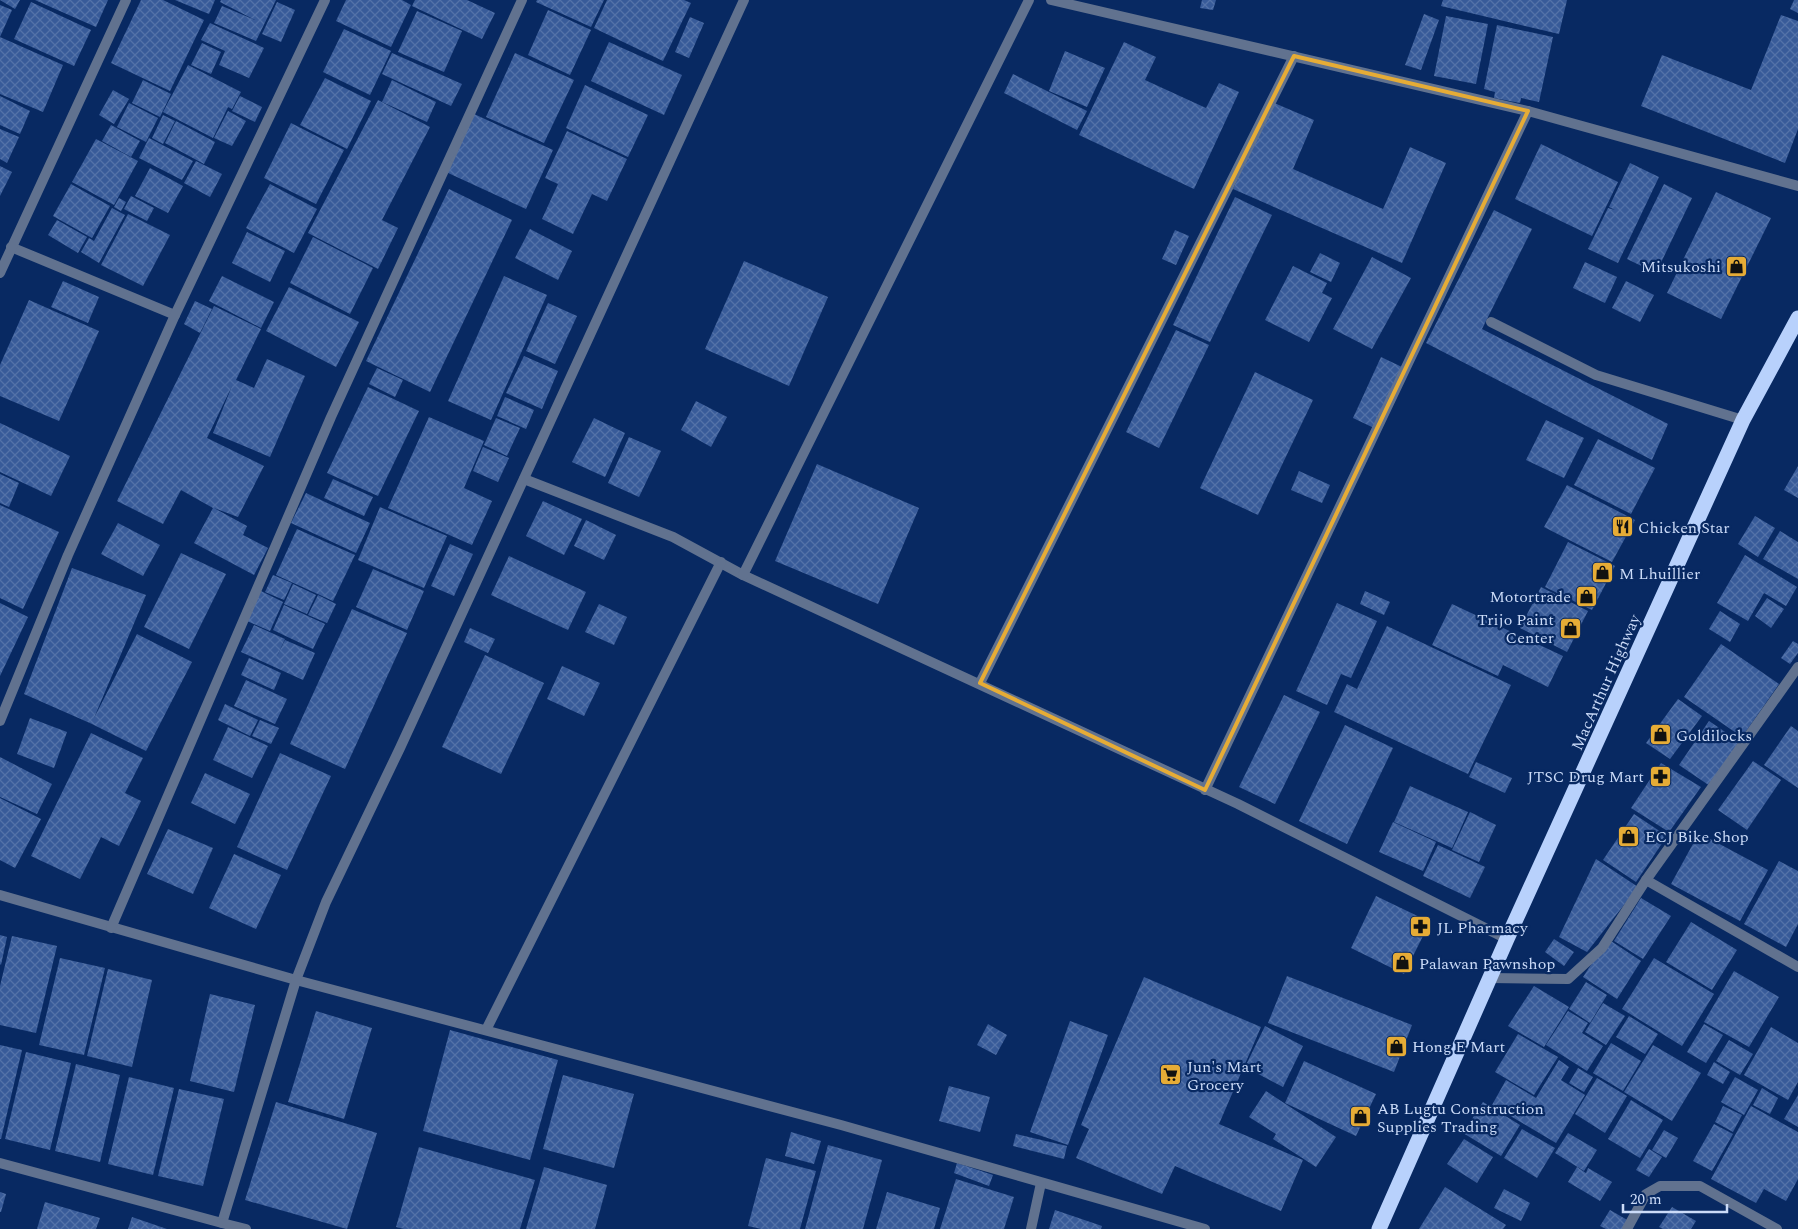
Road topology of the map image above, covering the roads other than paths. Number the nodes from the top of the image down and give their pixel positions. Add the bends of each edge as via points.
1 (126, 0) edge
2 (325, 0) edge
3 (522, 0) edge
4 (744, 0) edge
5 (1029, 0) edge
6 (1051, 0) edge
7 (1294, 56) junction
8 (1528, 111) junction
9 (1798, 186) edge
10 (11, 247) junction
11 (0, 273) edge
12 (175, 315) junction
13 (1798, 318) edge
14 (1491, 322) dead end
15 (1743, 420) junction
16 (524, 480) junction
17 (721, 562) junction
18 (743, 575) junction
19 (1798, 667) edge
20 (980, 683) junction
21 (0, 721) edge
22 (1205, 790) junction
23 (1646, 880) junction
24 (0, 896) edge
25 (112, 928) junction
26 (1507, 939) junction
27 (1798, 967) edge
28 (1490, 978) junction
29 (296, 980) junction
30 (486, 1030) junction
31 (0, 1163) edge
32 (1041, 1184) junction
33 (222, 1223) junction
34 (246, 1229) edge
35 (1031, 1229) edge
36 (1205, 1229) edge
37 (1378, 1229) edge
38 (1627, 1229) edge
39 (1777, 1229) edge

1 - 10 street
2 - 12 street
3 - 25 street via 331,417
4 - 16 street
5 - 18 street
6 - 7 street
7 - 8 street
7 - 20 street
8 - 9 street
8 - 22 street
10 - 11 street
10 - 12 street
12 - 21 street via 68,555
13 - 15 highway, MacArthur Highway
14 - 15 street via 1596,375
15 - 26 highway, MacArthur Highway
16 - 17 street via 673,537
16 - 29 street via 326,902
17 - 18 street
17 - 30 street
18 - 20 street
19 - 23 street
20 - 22 street
22 - 26 street
23 - 27 street
23 - 28 street via 1602,948 1568,979
24 - 25 street
25 - 29 street
26 - 28 highway, MacArthur Highway
28 - 37 highway, MacArthur Highway
29 - 30 street
29 - 33 street
30 - 32 street via 841,1125
31 - 33 street
32 - 35 street
32 - 36 street
33 - 34 street
38 - 39 street via 1646,1194 1660,1186 1700,1186

